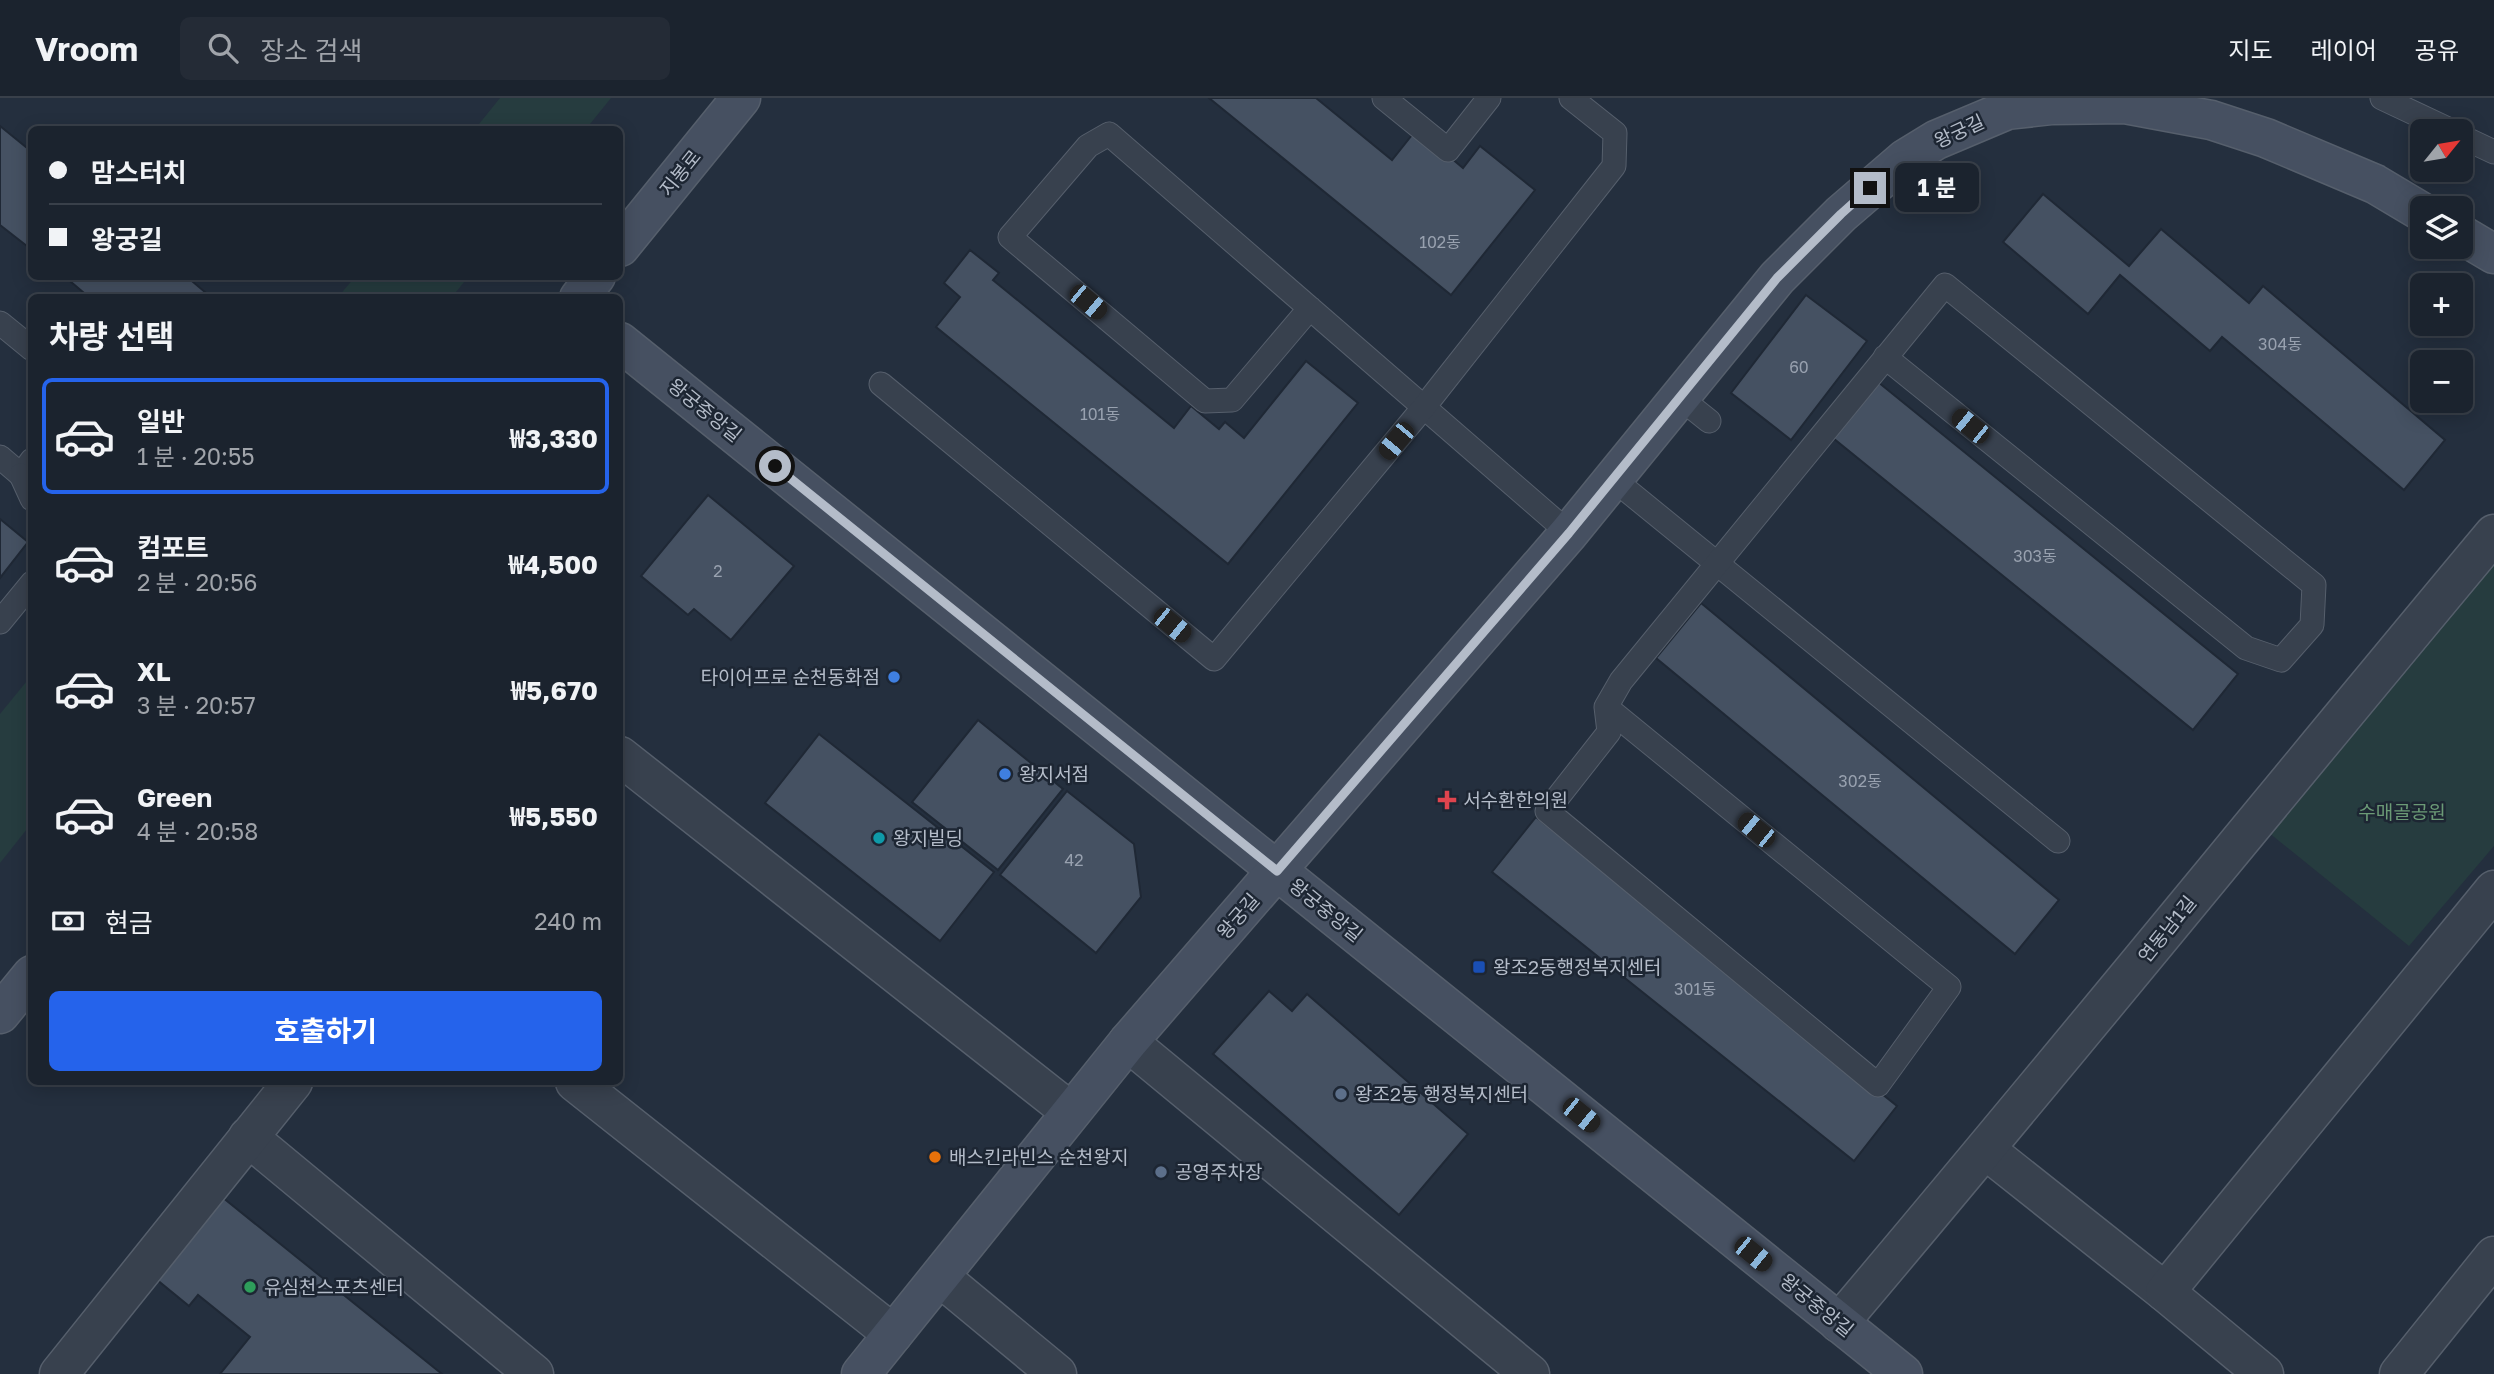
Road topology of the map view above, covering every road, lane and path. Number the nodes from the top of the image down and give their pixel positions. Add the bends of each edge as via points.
1 (741, 98) edge
2 (1384, 98) edge
3 (1489, 98) edge
4 (1571, 98) edge
5 (2382, 98) edge
6 (2006, 104) edge
7 (2427, 119) edge
8 (2473, 142) edge
9 (2494, 152) edge
10 (2410, 205) edge
11 (2473, 242) edge
12 (623, 243) edge
13 (2494, 254) edge
14 (593, 280) edge
15 (582, 294) edge
16 (1310, 308) junction
17 (0, 323) edge
18 (623, 344) edge
19 (28, 346) edge
20 (1885, 357) junction
21 (881, 384) dead end
22 (1679, 397) junction
23 (1424, 407) junction
24 (1709, 421) dead end
25 (0, 457) edge
26 (26, 467) edge
27 (1613, 479) junction
28 (1569, 533) junction
29 (2494, 534) edge
30 (1718, 564) junction
31 (28, 588) edge
32 (0, 622) edge
33 (1606, 707) junction
34 (623, 758) edge
35 (2057, 841) dead end
36 (1277, 871) junction
37 (2494, 890) edge
38 (28, 980) edge
39 (0, 1014) edge
40 (1128, 1042) junction
41 (291, 1085) edge
42 (579, 1085) edge
43 (1071, 1112) junction
44 (248, 1137) junction
45 (1986, 1150) junction
46 (2494, 1256) edge
47 (940, 1277) junction
48 (2165, 1292) junction
49 (1839, 1323) junction
50 (893, 1334) junction
51 (59, 1374) edge
52 (534, 1374) edge
53 (861, 1374) edge
54 (1056, 1374) edge
55 (1530, 1374) edge
56 (1903, 1374) edge
57 (2264, 1374) edge
58 (2399, 1374) edge

1 - 12 street, 지봉로
2 - 3 lane via 1448,150
4 - 23 lane via 1615,133 1615,166
5 - 7 lane
6 - 10 street, 왕궁길 via 2125,104 2211,120 2321,160
6 - 22 street, 왕궁길 via 1936,140 1884,176 1841,214 1777,278
8 - 9 lane
11 - 13 street
14 - 15 street
16 - 16 lane via 1109,134 1088,146 1010,237 1205,401 1232,400
16 - 23 lane
17 - 19 lane
18 - 36 street, 왕궁중앙길
20 - 20 lane via 1945,285 2314,585 2312,625 2281,660 2246,648
20 - 30 lane
21 - 23 lane via 1214,659
22 - 24 lane
22 - 27 street, 왕궁길
23 - 28 lane
25 - 26 lane
27 - 28 street, 왕궁길
27 - 30 lane
28 - 36 street, 왕궁길
29 - 45 street, 연동남1길
30 - 33 lane via 1621,681
30 - 35 lane
31 - 32 lane
33 - 33 lane via 1609,732 1547,811 1878,1085 1949,987
34 - 43 street
36 - 40 street, 왕궁길
36 - 49 street, 왕궁중앙길
37 - 48 street
38 - 39 street
40 - 43 street, 왕궁길
40 - 55 street
41 - 44 street
42 - 50 street
43 - 47 street, 왕궁길
44 - 51 street
44 - 52 street
45 - 48 street
45 - 49 street, 연동남1길
46 - 58 street
47 - 50 street, 왕궁길
47 - 54 street
48 - 57 street
49 - 56 street, 왕궁중앙길
50 - 53 street, 왕궁길

